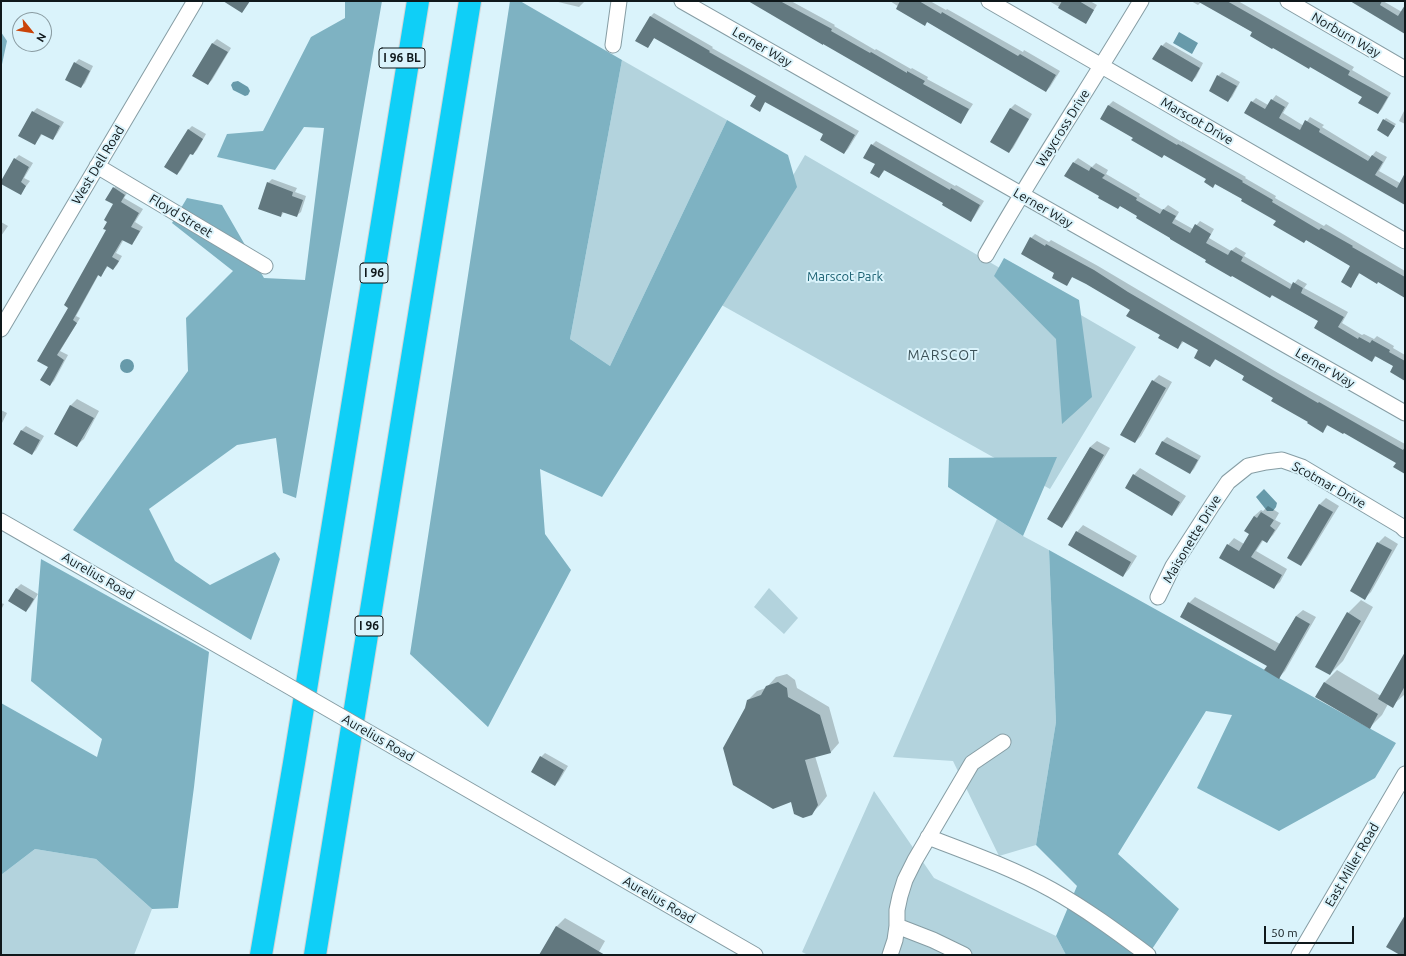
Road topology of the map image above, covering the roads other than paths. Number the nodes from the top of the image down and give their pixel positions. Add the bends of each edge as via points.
1 (195, 1) edge
2 (404, 1) edge
3 (418, 1) edge
4 (619, 1) edge
5 (682, 1) edge
6 (988, 1) edge
7 (1142, 1) edge
8 (1288, 1) edge
9 (469, 3) edge
10 (613, 45) dead end
11 (1102, 66) junction
12 (1405, 69) edge
13 (400, 115) junction
14 (97, 166) junction
15 (1021, 195) junction
16 (1405, 241) edge
17 (986, 255) dead end
18 (265, 266) dead end
19 (1, 329) edge
20 (1405, 413) edge
21 (1228, 482) joint
22 (1, 520) edge
23 (1405, 530) edge
24 (1158, 597) dead end
25 (1003, 742) dead end
26 (1405, 774) edge
27 (928, 837) junction
28 (897, 926) junction
29 (261, 955) edge
30 (315, 955) edge
31 (756, 955) edge
32 (890, 955) edge
33 (964, 955) edge
34 (1148, 955) edge
35 (1299, 955) edge

1 - 14 street, West Dell Road
2 - 13 highway, I 96 BL
3 - 13 highway, I 96
4 - 10 street
5 - 15 street, Lerner Way
6 - 11 street, Marscot Drive
7 - 11 street, Waycross Drive
8 - 12 street, Norburn Way
9 - 30 highway, I 96
11 - 15 street, Waycross Drive
11 - 16 street, Marscot Drive
13 - 29 highway, I 96
14 - 18 street, Floyd Street
14 - 19 street, West Dell Road
15 - 17 street, Waycross Drive
15 - 20 street, Lerner Way
21 - 23 street, Scotmar Drive via 1248,466 1282,460 1302,467
21 - 24 street, Maisonette Drive via 1173,566
22 - 31 street, Aurelius Road, bridge
25 - 27 street via 972,763
26 - 35 street, East Miller Road
27 - 28 street via 905,880 897,910
27 - 34 street via 987,859 1052,890 1088,911
28 - 32 street
28 - 33 street

